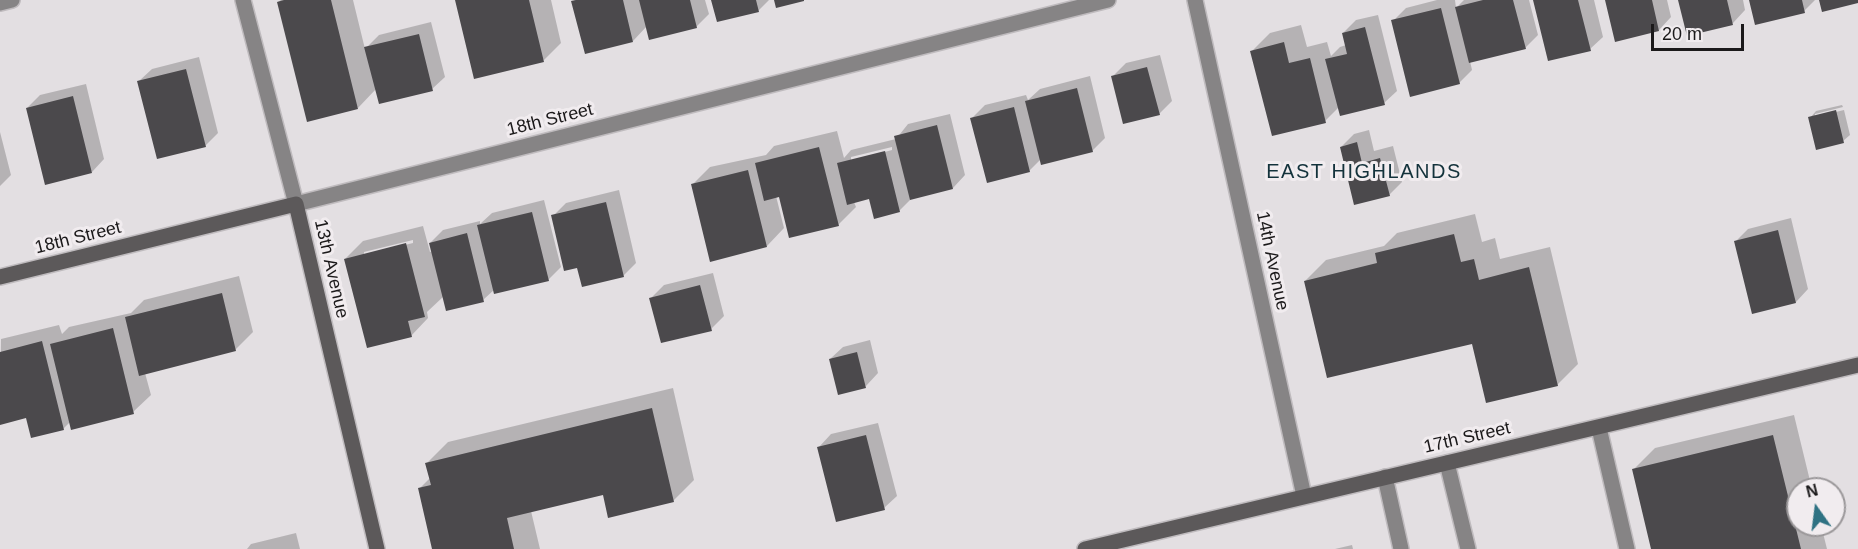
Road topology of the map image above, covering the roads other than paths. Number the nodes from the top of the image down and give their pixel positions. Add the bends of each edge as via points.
1 (12, 0) edge
2 (243, 0) edge
3 (1108, 0) edge
4 (1195, 0) edge
5 (0, 3) edge
6 (296, 204) junction
7 (0, 278) edge
8 (1858, 365) edge
9 (1599, 428) junction
10 (1447, 463) junction
11 (1385, 477) junction
12 (1304, 496) junction
13 (377, 549) edge
14 (1085, 549) edge
15 (1401, 549) edge
16 (1468, 549) edge
17 (1627, 549) edge

1 - 5 street
2 - 6 street, 13th Avenue
3 - 6 street, 18th Street
4 - 12 street, 14th Avenue
6 - 7 street, 18th Street
6 - 13 street, 13th Avenue
8 - 9 street, 17th Street
9 - 10 street, 17th Street
9 - 17 street
10 - 11 street, 17th Street
10 - 16 street
11 - 12 street, 17th Street
11 - 15 street
12 - 14 street, 17th Street

